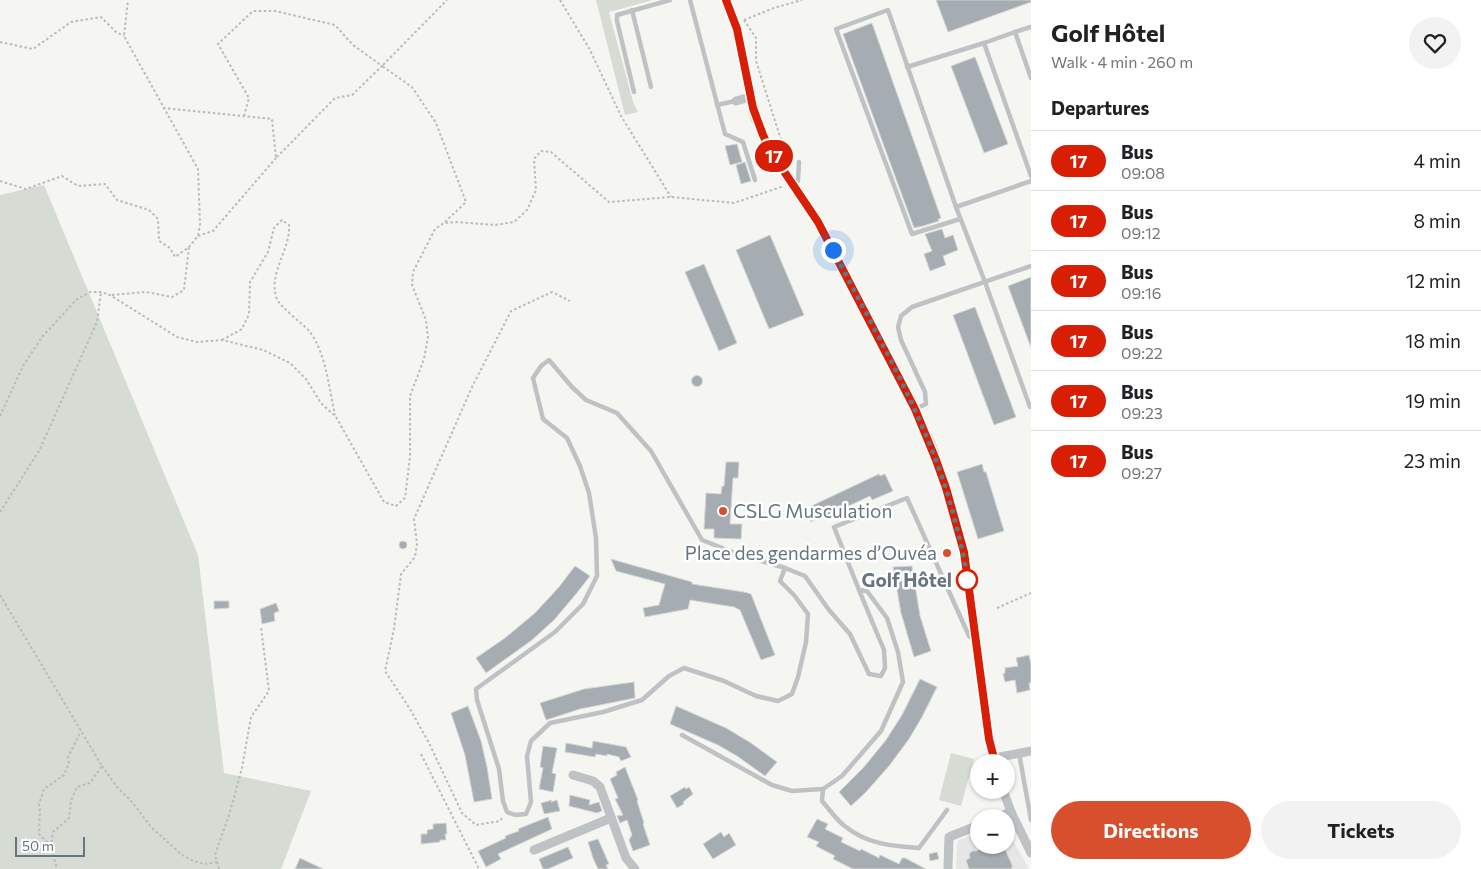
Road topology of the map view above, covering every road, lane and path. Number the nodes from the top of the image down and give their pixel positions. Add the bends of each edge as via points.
1 (128, 0) edge
2 (447, 0) edge
3 (560, 0) edge
4 (670, 0) edge
5 (690, 0) edge
6 (726, 0) edge
7 (802, 0) edge
8 (632, 10) junction
9 (742, 16) dead end
10 (744, 20) junction
11 (1031, 27) edge
12 (1015, 32) junction
13 (124, 36) junction
14 (0, 42) edge
15 (984, 43) junction
16 (382, 66) junction
17 (907, 67) junction
18 (1031, 78) edge
19 (651, 86) dead end
20 (634, 92) dead end
21 (750, 97) junction
22 (736, 101) joint
23 (717, 105) junction
24 (164, 108) junction
25 (244, 116) junction
26 (276, 158) junction
27 (799, 162) dead end
28 (793, 164) dead end
29 (1031, 176) edge
30 (755, 180) dead end
31 (0, 181) edge
32 (1031, 181) edge
33 (791, 183) junction
34 (671, 198) junction
35 (956, 207) junction
36 (960, 219) junction
37 (444, 223) junction
38 (198, 236) junction
39 (189, 247) junction
40 (1031, 266) edge
41 (985, 282) junction
42 (101, 292) junction
43 (110, 295) junction
44 (570, 301) dead end
45 (222, 340) junction
46 (1031, 407) edge
47 (915, 409) junction
48 (0, 416) edge
49 (336, 417) junction
50 (0, 512) edge
51 (785, 568) junction
52 (860, 590) junction
53 (1031, 593) edge
54 (0, 596) edge
55 (997, 608) dead end
56 (261, 627) dead end
57 (975, 642) junction
58 (81, 731) junction
59 (682, 735) dead end
60 (1031, 751) edge
61 (1019, 753) junction
62 (421, 754) dead end
63 (993, 754) edge
64 (1015, 754) edge
65 (102, 766) junction
66 (572, 775) dead end
67 (823, 789) junction
68 (947, 810) dead end
69 (507, 812) junction
70 (612, 818) junction
71 (1015, 820) edge
72 (1031, 820) edge
73 (970, 829) edge
74 (51, 846) junction
75 (534, 850) dead end
76 (1031, 853) edge
77 (216, 862) junction
78 (57, 869) edge
79 (219, 869) edge
80 (478, 869) edge
81 (635, 869) edge
82 (948, 869) edge

1 - 13 path
2 - 16 path
3 - 34 path via 590,50 621,116
4 - 8 lane
5 - 23 lane
6 - 21 street via 737,29
7 - 10 path
8 - 19 lane
8 - 20 lane via 621,13 617,18
9 - 10 path
10 - 28 path via 756,38 756,61 783,146
11 - 12 lane
12 - 15 lane
12 - 18 lane
13 - 14 path via 101,18 71,22 33,49
13 - 24 path
15 - 17 lane
15 - 29 lane
16 - 25 path via 353,45 335,25 275,11 253,11 218,44 249,98
16 - 26 path via 352,95 335,98
16 - 37 path via 412,87 436,124 466,202
17 - 35 lane
17 - 36 lane via 888,10 836,29 912,234
21 - 22 street
21 - 33 street via 771,152
22 - 23 lane
23 - 30 lane via 725,134 746,146
24 - 25 path
24 - 38 path via 198,169
25 - 26 path via 272,118
26 - 38 path via 213,231
27 - 33 lane via 798,181
31 - 39 path via 26,189 62,176 78,186 105,184 117,200 148,210 158,219 159,241 170,248 175,257
32 - 35 lane
33 - 34 path via 734,203
33 - 47 street via 818,222
34 - 37 path via 608,202 551,152 540,151 534,159 536,190 527,210 514,222 495,225
35 - 36 lane
36 - 41 lane
37 - 49 path via 435,229 413,272 412,285 426,320 428,337 424,359 410,396 410,457 405,498 396,506 384,502
38 - 39 path
39 - 43 path via 184,290 172,297 146,292
40 - 41 lane
41 - 46 lane
41 - 47 lane via 912,308 902,316 898,327 901,340 925,392 926,404
42 - 43 path
42 - 48 path via 90,292 76,300 42,337 23,366
42 - 50 path via 97,322 39,451
43 - 45 path via 177,337 197,342
44 - 69 path via 552,292 511,311 472,387 414,519 415,557 401,574 385,670 429,743 462,813 476,825 500,821
45 - 49 path via 263,350 290,363
45 - 49 path via 242,329 249,314 250,282 268,252 274,228 282,220 289,224 290,235 275,279 277,299 309,331 319,347
47 - 57 street via 932,446 964,552
51 - 52 lane via 806,576 850,634 869,674 881,676 885,668 884,650
51 - 69 lane via 780,581 808,614 806,642 792,694 778,701 756,696 684,668 669,676 642,700 550,723 530,741 531,802 526,814
51 - 69 lane via 702,540 651,451 617,413 586,400 549,360 540,366 533,378 543,418 567,438 589,494 596,538 597,576 583,604 555,632 476,689 499,769
52 - 57 lane via 834,528 908,498 969,636
52 - 67 lane via 867,591 887,618 903,682 881,731 842,776
53 - 55 path
54 - 58 path
56 - 77 path via 269,691 251,718 242,768 215,855
57 - 63 street
58 - 65 path
58 - 74 path via 68,757 64,775 44,789 39,804 39,834
59 - 67 lane via 772,785 792,791
60 - 61 street
61 - 64 street
61 - 72 lane
62 - 80 path
65 - 74 path via 90,783 77,788 69,818 53,832
65 - 77 path via 151,828 181,854 205,864
66 - 70 street via 593,780 600,787
67 - 68 lane via 822,801 844,826 866,840 894,846 919,848
70 - 75 street
70 - 81 street via 626,858
71 - 76 street
73 - 82 street via 949,837
74 - 78 path
77 - 79 path

